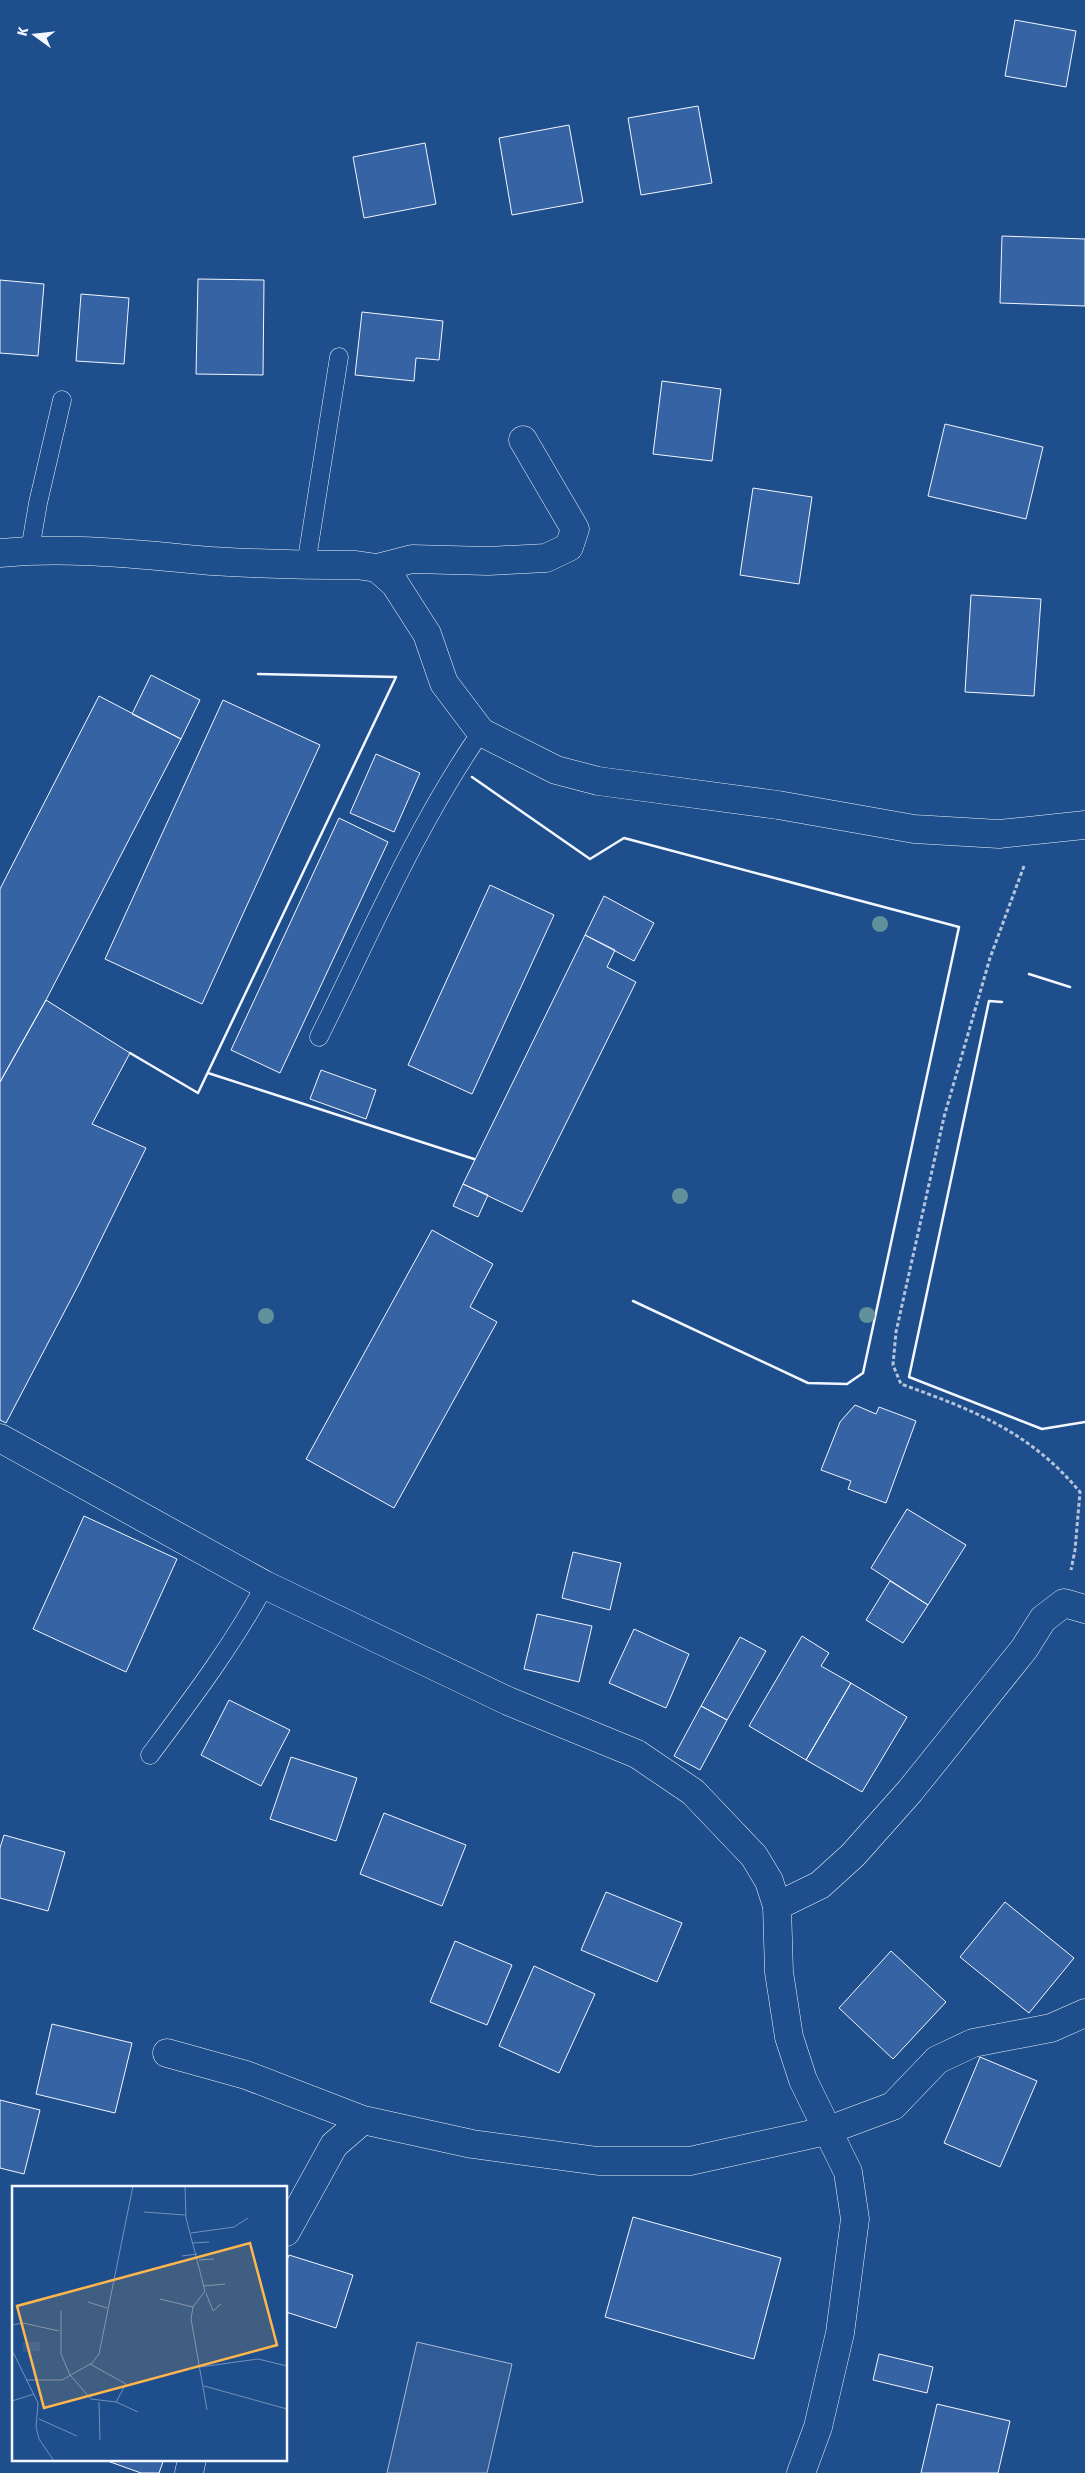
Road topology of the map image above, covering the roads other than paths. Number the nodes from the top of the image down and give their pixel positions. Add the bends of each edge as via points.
1 (338, 357) dead end
2 (62, 400) dead end
3 (523, 440) dead end
4 (30, 550) junction
5 (0, 552) edge
6 (306, 564) junction
7 (377, 568) junction
8 (481, 732) junction
9 (1085, 825) edge
10 (319, 1037) dead end
11 (0, 1438) edge
12 (265, 1585) junction
13 (1074, 1606) edge
14 (150, 1755) dead end
15 (777, 1906) junction
16 (1085, 2013) edge
17 (167, 2053) dead end
18 (363, 2120) junction
19 (826, 2131) junction
20 (288, 2228) edge
21 (192, 2460) edge
22 (189, 2473) edge
23 (801, 2473) edge

1 - 6 lane
2 - 4 lane
3 - 7 street via 575,529 569,547 546,558 412,560
4 - 5 street
4 - 6 street via 101,551 215,561
6 - 7 street
7 - 8 street via 395,584 427,634 444,683
8 - 9 street via 556,770 598,781 778,805 914,829 999,834
8 - 10 lane via 459,764 410,854
11 - 12 street
12 - 14 lane via 224,1654
12 - 15 street via 508,1702 637,1754 693,1792 754,1856 769,1880
13 - 15 street via 1043,1619 1024,1649 910,1791 853,1855 820,1885
15 - 19 street via 778,1972 788,2037
16 - 19 street via 1051,2028 973,2043 937,2060 893,2106
17 - 18 street via 246,2075
18 - 19 street via 472,2144 598,2160 690,2160
18 - 20 street via 334,2145
19 - 23 street via 848,2172 855,2219 840,2334 818,2427
21 - 22 street

